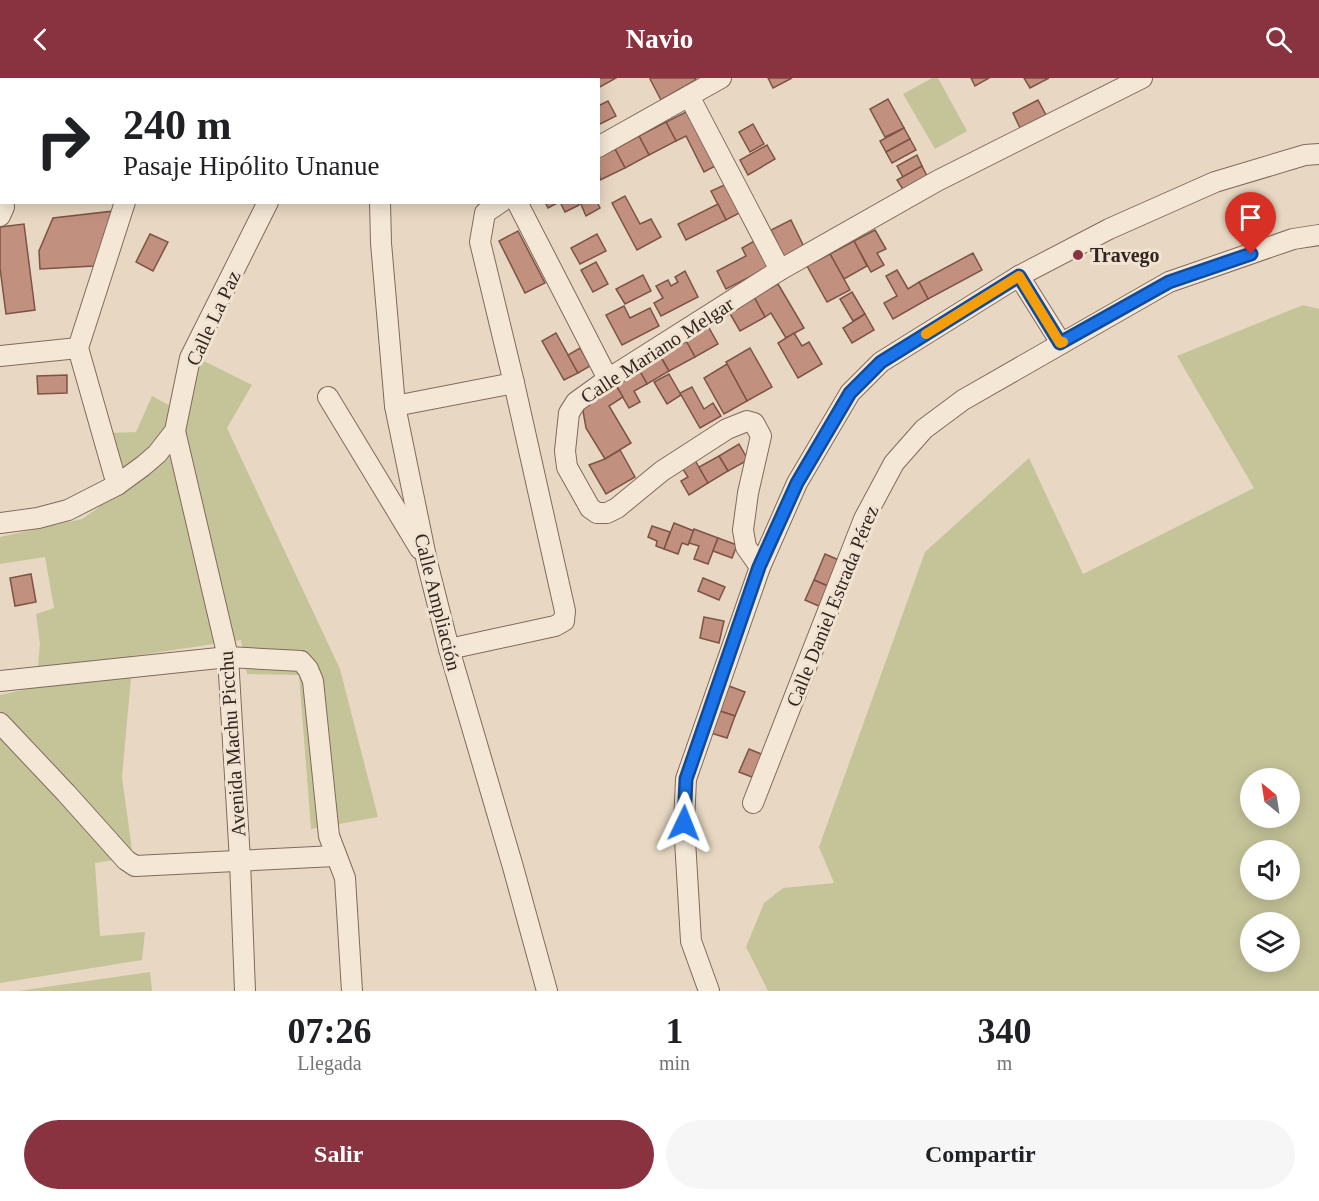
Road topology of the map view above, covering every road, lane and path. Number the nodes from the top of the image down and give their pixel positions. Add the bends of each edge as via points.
1 (1142, 78) edge
2 (717, 79) edge
3 (689, 96) junction
4 (600, 146) edge
5 (1319, 154) edge
6 (123, 204) edge
7 (267, 204) edge
8 (380, 204) edge
9 (518, 204) edge
10 (493, 208) edge
11 (1319, 235) edge
12 (780, 270) junction
13 (1019, 276) junction
14 (1060, 343) junction
15 (78, 348) junction
16 (0, 356) edge
17 (608, 379) junction
18 (514, 383) junction
19 (328, 397) dead end
20 (395, 406) junction
21 (175, 431) junction
22 (117, 485) junction
23 (0, 523) edge
24 (428, 562) junction
25 (759, 567) junction
26 (449, 649) junction
27 (228, 657) junction
28 (0, 681) edge
29 (0, 723) edge
30 (753, 803) dead end
31 (335, 856) junction
32 (240, 861) junction
33 (245, 991) edge
34 (352, 991) edge
35 (547, 991) edge
36 (709, 991) edge

1 - 12 street, Calle Mariano Melgar via 946,177
2 - 3 street
3 - 4 street
3 - 12 street
5 - 13 street via 1215,182 1109,229
6 - 15 street
7 - 21 street, Calle La Paz via 190,358
8 - 20 street, Calle Ampliación
9 - 17 street
10 - 18 street via 480,242
11 - 14 street, Calle Daniel Estrada Pérez via 1293,240 1169,282
12 - 17 street, Calle Mariano Melgar
13 - 14 street
13 - 25 street via 881,362 850,393 797,483
14 - 30 street, Calle Daniel Estrada Pérez via 963,400 924,429 894,463 864,519
15 - 16 street
15 - 22 street
17 - 25 street, Calle Mariano Melgar via 576,402 568,420 567,467 590,508 597,513 617,508 662,471 728,429 747,421 754,423 760,436 743,530 746,547
18 - 20 street
18 - 26 street via 565,611 564,621
19 - 24 street
20 - 24 street, Calle Ampliación
21 - 22 street, Calle La Paz via 157,454
21 - 27 street, Avenida Machu Picchu
22 - 23 street, Calle La Paz via 68,510
24 - 26 street, Calle Ampliación
25 - 36 street via 686,779 684,823 691,941
26 - 35 street, Calle Ampliación
27 - 28 street
27 - 31 street via 301,661 308,669 313,681 329,836
27 - 32 street, Avenida Machu Picchu
29 - 32 street via 135,866
31 - 32 street
31 - 34 street via 345,878
32 - 33 street, Avenida Machu Picchu

